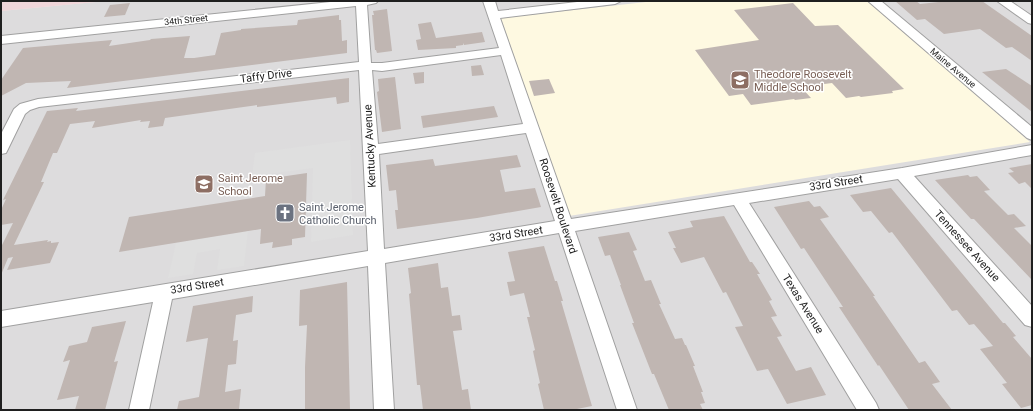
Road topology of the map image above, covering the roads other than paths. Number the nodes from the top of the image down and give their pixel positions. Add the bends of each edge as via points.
1 (615, 1) edge
2 (874, 1) edge
3 (1003, 1) edge
4 (366, 2) edge
5 (492, 8) edge
6 (1032, 21) edge
7 (1, 40) edge
8 (506, 51) junction
9 (366, 66) junction
10 (532, 127) junction
11 (1032, 135) edge
12 (1, 149) edge
13 (371, 150) junction
14 (1032, 150) edge
15 (902, 173) junction
16 (738, 198) junction
17 (565, 226) junction
18 (377, 257) junction
19 (164, 292) junction
20 (1, 319) edge
21 (1032, 319) edge
22 (139, 410) edge
23 (384, 410) edge
24 (627, 410) edge
25 (869, 410) edge

1 - 5 street
2 - 11 street, Maine Avenue
3 - 6 street
4 - 7 street, 34th Street
4 - 9 street, Kentucky Avenue
5 - 8 street, Roosevelt Boulevard
8 - 9 street, Taffy Drive via 382,68
8 - 10 street, Roosevelt Boulevard
9 - 12 street, Taffy Drive via 27,106 20,112
9 - 13 street, Kentucky Avenue
10 - 13 street
10 - 17 street, Roosevelt Boulevard
13 - 18 street, Kentucky Avenue
14 - 15 street, 33rd Street
15 - 16 street, 33rd Street
15 - 21 street, Tennessee Avenue
16 - 17 street, 33rd Street
16 - 25 street, Texas Avenue
17 - 18 street, 33rd Street
17 - 24 street, Roosevelt Boulevard
18 - 19 street, 33rd Street
18 - 23 street, Kentucky Avenue
19 - 20 street, 33rd Street
19 - 22 street

